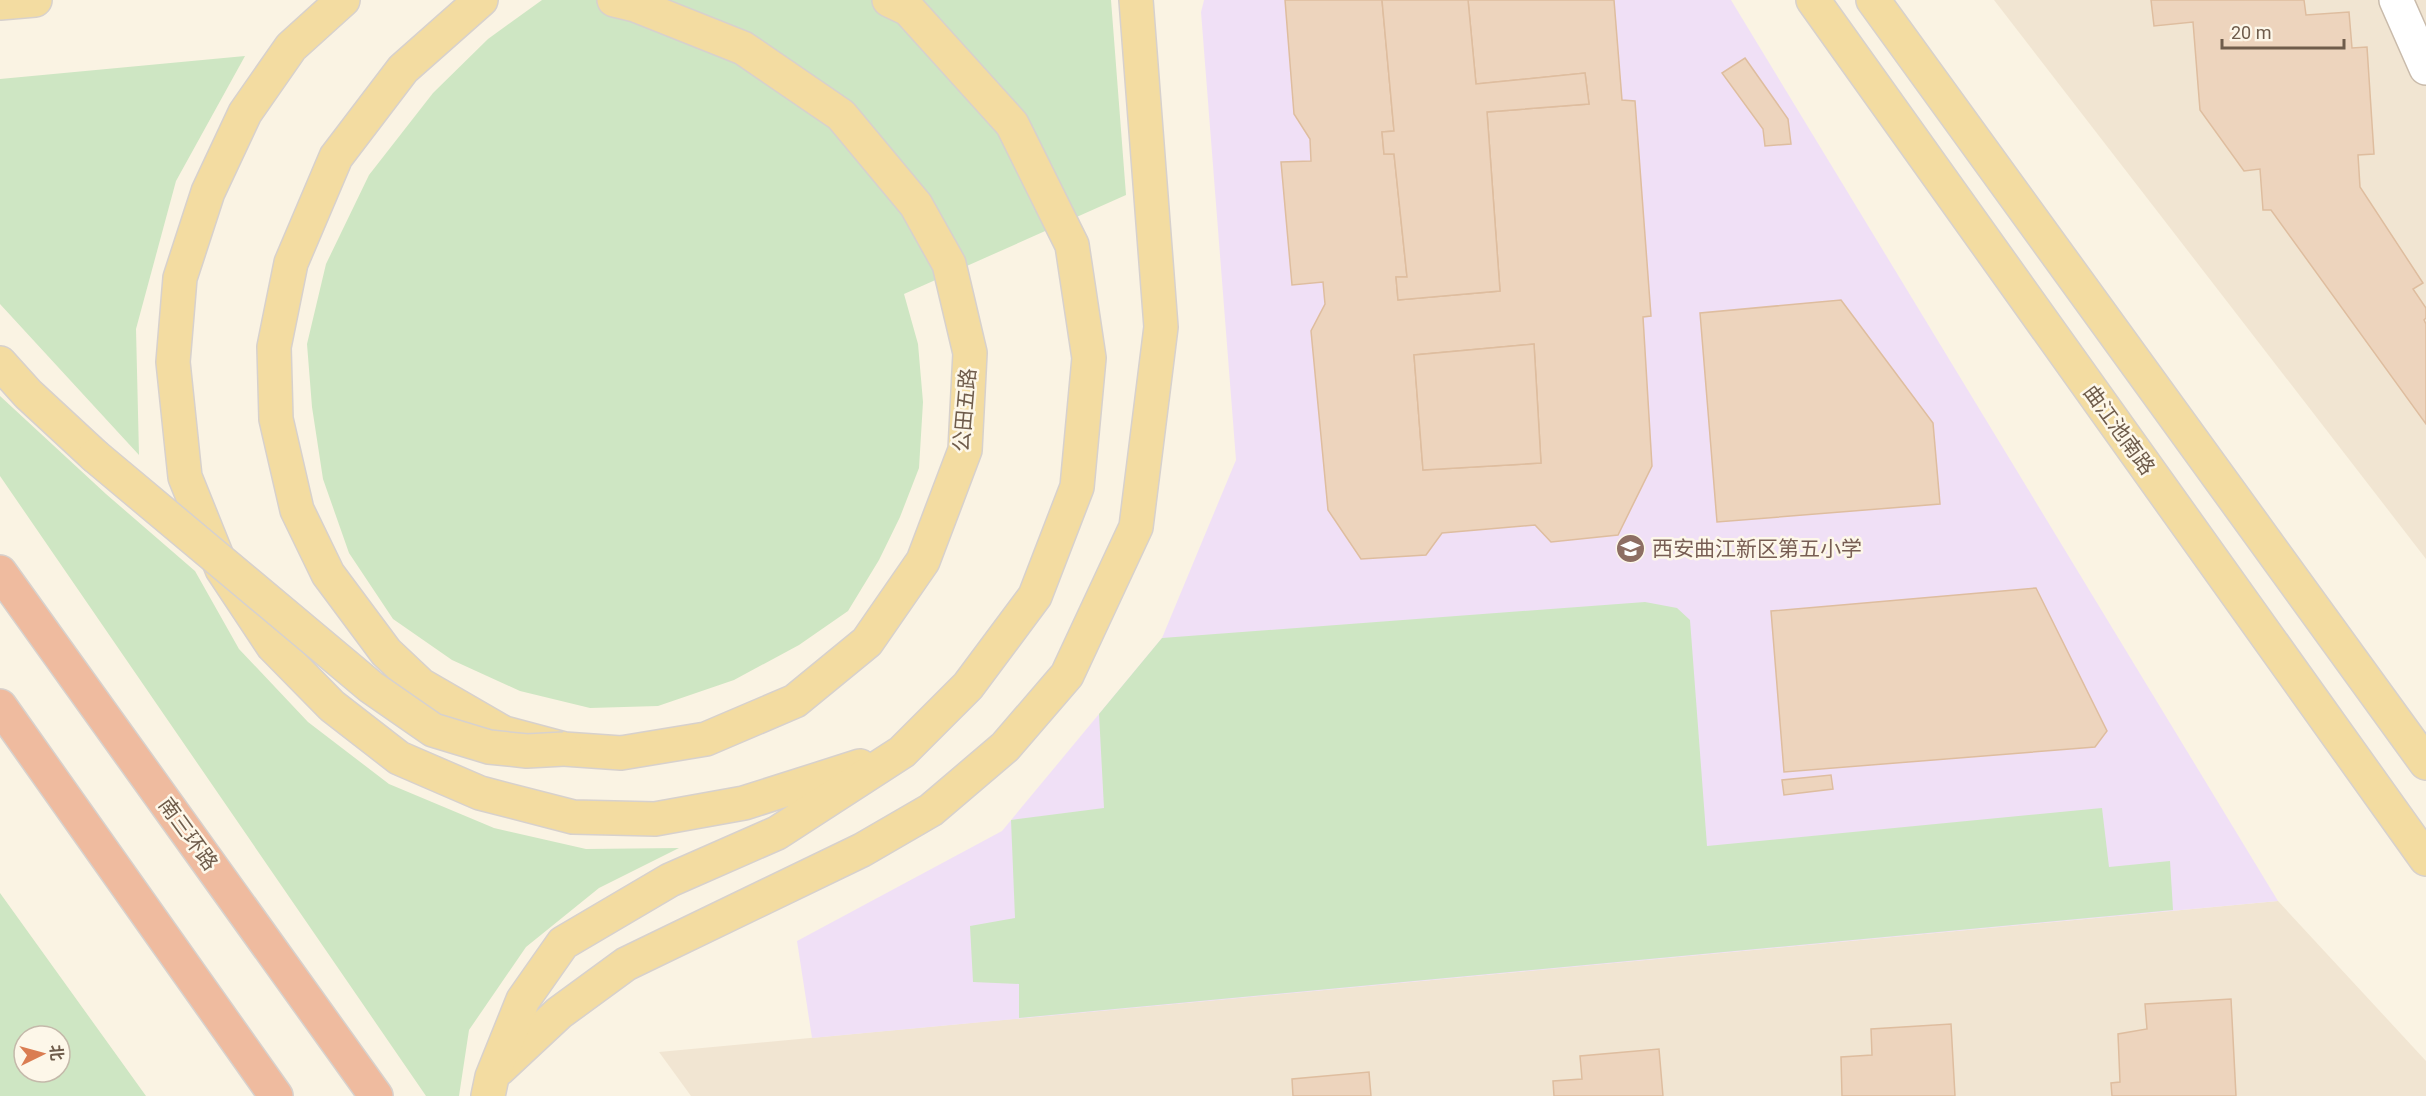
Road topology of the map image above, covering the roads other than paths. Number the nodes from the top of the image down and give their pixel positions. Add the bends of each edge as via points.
1 (35, 0) edge
2 (344, 0) edge
3 (481, 0) edge
4 (614, 0) edge
5 (889, 0) edge
6 (1136, 0) edge
7 (1813, 0) edge
8 (1873, 0) edge
9 (2396, 0) edge
10 (0, 3) edge
11 (2426, 68) edge
12 (0, 363) edge
13 (0, 572) edge
14 (0, 706) edge
15 (564, 749) junction
16 (902, 752) junction
17 (2426, 763) edge
18 (2426, 859) edge
19 (490, 1086) edge
20 (276, 1096) edge
21 (376, 1096) edge

1 - 10 main road
2 - 16 main road via 291,47 245,113 208,192 180,278 173,362 184,477 222,569 273,646 332,706 399,758 480,793 573,817 655,819 744,804
3 - 15 main road via 403,69 336,157 291,263 274,347 276,419 297,510 328,574 386,652 421,685 504,733
4 - 15 main road, 公田五路 via 743,48 841,115 916,205 949,264 970,353 965,450 923,561 867,642 795,701 706,739 621,753
5 - 16 main road via 908,9 1012,124 1072,245 1089,358 1077,487 1035,596 968,686
6 - 19 main road via 1161,327 1136,527 1067,675 1005,747 931,810 862,850 626,964 559,1013
7 - 18 main road, 曲江池南路
8 - 17 main road
9 - 11 street
12 - 15 main road, bridge via 95,456 371,687 433,730 489,747
13 - 21 highway, 南三环路
14 - 20 highway
16 - 19 main road via 777,833 670,880 563,943 523,1000

